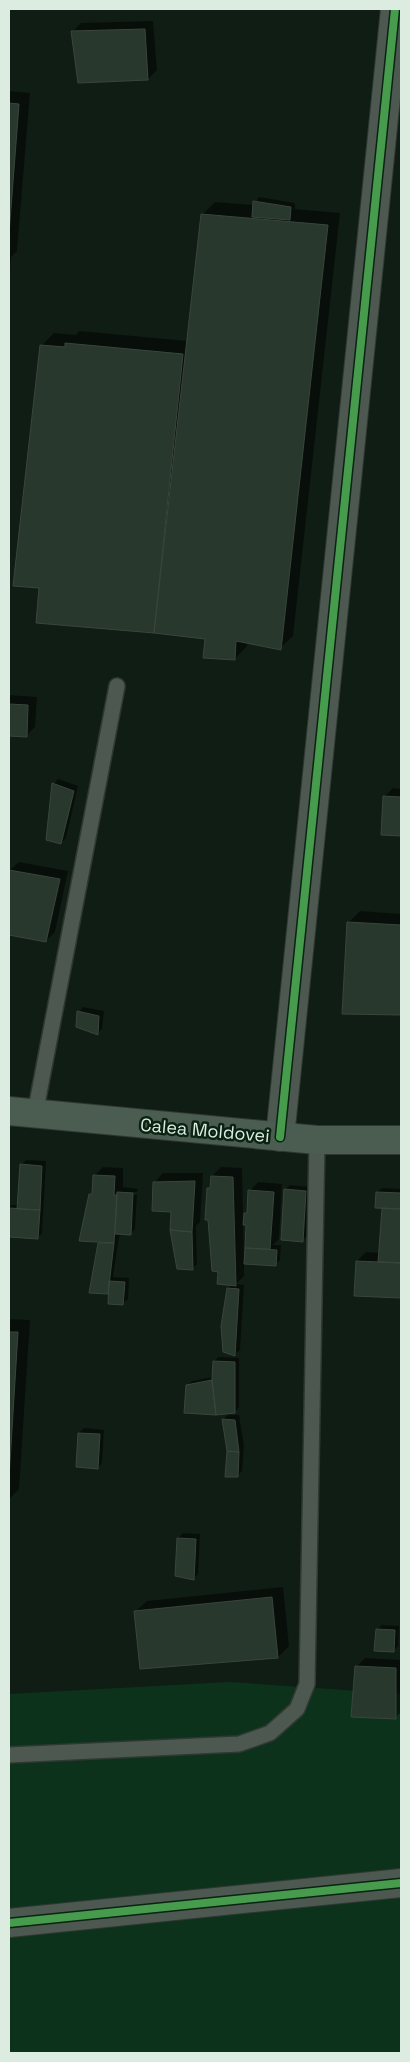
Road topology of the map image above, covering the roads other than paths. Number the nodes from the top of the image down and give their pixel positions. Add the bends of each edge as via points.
1 (395, 9) edge
2 (116, 686) dead end
3 (22, 1112) edge
4 (280, 1137) junction
5 (317, 1140) junction
6 (401, 1140) edge
7 (9, 1755) edge
8 (401, 1883) edge
9 (9, 1922) edge

1 - 4 street
2 - 3 lane
3 - 4 main road, Calea Moldovei
4 - 5 main road, Calea Moldovei
5 - 6 main road, Calea Moldovei
5 - 7 lane via 306,1684 297,1709 270,1733 239,1744
8 - 9 street

